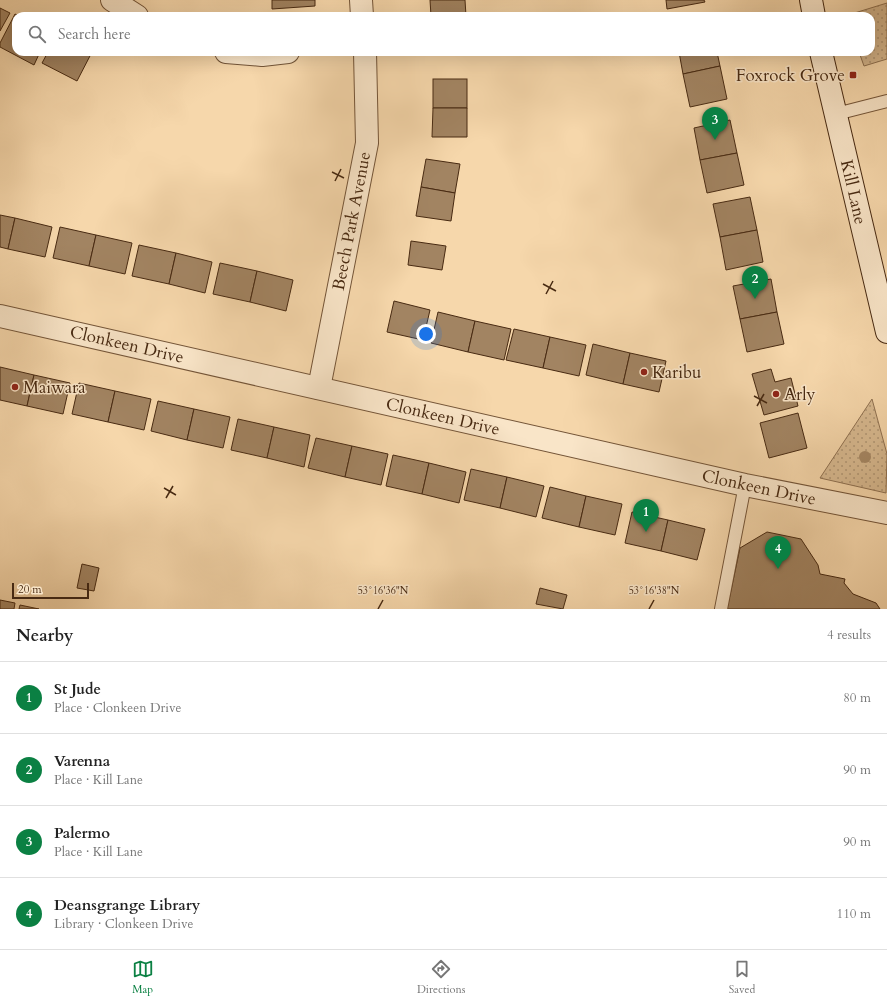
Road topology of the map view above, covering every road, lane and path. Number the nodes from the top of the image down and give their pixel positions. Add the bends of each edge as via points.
1 (112, 0) edge
2 (361, 0) edge
3 (811, 0) edge
4 (131, 12) edge
5 (362, 12) edge
6 (813, 12) edge
7 (365, 56) edge
8 (823, 56) edge
9 (887, 101) edge
10 (836, 114) junction
11 (883, 296) edge
12 (0, 316) edge
13 (887, 332) edge
14 (319, 388) junction
15 (745, 484) junction
16 (887, 512) edge
17 (721, 609) edge

1 - 4 street
2 - 5 street
3 - 6 street
7 - 14 street, Beech Park Avenue via 367,143
8 - 10 street, Kill Lane
9 - 10 lane
10 - 11 street, Kill Lane
11 - 13 street, Kill Lane
12 - 14 street, Clonkeen Drive
14 - 15 street, Clonkeen Drive
15 - 16 street, Clonkeen Drive
15 - 17 lane

